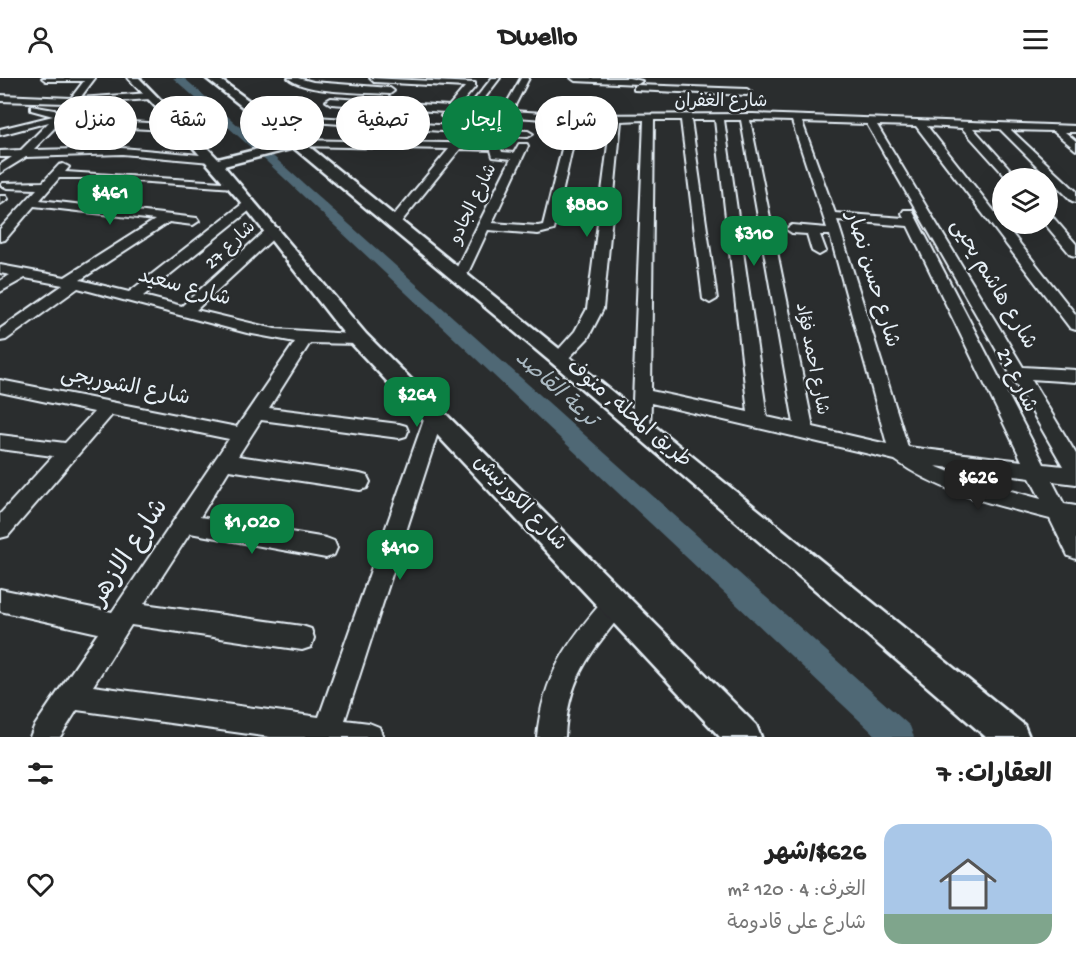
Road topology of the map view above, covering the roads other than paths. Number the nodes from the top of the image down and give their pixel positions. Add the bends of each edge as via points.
1 (133, 78) edge
2 (211, 78) edge
3 (292, 78) edge
4 (310, 78) edge
5 (340, 78) edge
6 (496, 78) edge
7 (525, 78) edge
8 (575, 78) edge
9 (687, 78) edge
10 (91, 79) edge
11 (376, 79) edge
12 (38, 82) edge
13 (302, 83) junction
14 (327, 86) junction
15 (353, 88) junction
16 (400, 92) dead end
17 (449, 95) dead end
18 (78, 96) edge
19 (150, 96) edge
20 (464, 96) joint
21 (482, 96) edge
22 (515, 96) edge
23 (637, 96) edge
24 (0, 98) edge
25 (12, 98) junction
26 (240, 98) edge
27 (23, 99) junction
28 (54, 100) edge
29 (331, 101) junction
30 (324, 107) edge
31 (689, 107) junction
32 (3, 108) edge
33 (34, 108) dead end
34 (442, 109) edge
35 (54, 114) edge
36 (618, 117) edge
37 (719, 117) junction
38 (749, 117) junction
39 (54, 118) edge
40 (535, 119) edge
41 (649, 119) junction
42 (796, 119) junction
43 (442, 121) edge
44 (870, 122) junction
45 (919, 123) junction
46 (54, 124) edge
47 (965, 125) junction
48 (1002, 126) junction
49 (435, 128) junction
50 (1055, 128) junction
51 (1076, 129) edge
52 (0, 132) edge
53 (324, 133) edge
54 (430, 134) edge
55 (528, 134) junction
56 (149, 147) edge
57 (1076, 147) edge
58 (83, 150) edge
59 (121, 150) edge
60 (208, 150) edge
61 (249, 150) edge
62 (309, 150) edge
63 (454, 150) edge
64 (496, 150) edge
65 (567, 150) edge
66 (613, 150) edge
67 (1, 152) edge
68 (80, 152) junction
69 (142, 152) junction
70 (55, 153) junction
71 (118, 153) junction
72 (22, 155) junction
73 (518, 156) junction
74 (220, 161) junction
75 (35, 167) dead end
76 (1004, 168) edge
77 (0, 170) edge
78 (56, 175) junction
79 (7, 185) dead end
80 (234, 185) junction
81 (45, 186) junction
82 (1076, 198) edge
83 (30, 202) junction
84 (250, 204) junction
85 (830, 216) junction
86 (0, 217) edge
87 (19, 218) junction
88 (167, 218) junction
89 (193, 221) dead end
90 (393, 224) junction
91 (484, 226) junction
92 (792, 229) dead end
93 (812, 230) junction
94 (273, 231) junction
95 (835, 231) junction
96 (1058, 231) edge
97 (0, 237) edge
98 (819, 251) dead end
99 (1076, 252) edge
100 (0, 269) edge
101 (22, 273) junction
102 (459, 277) junction
103 (70, 283) junction
104 (0, 288) edge
105 (132, 297) junction
106 (710, 299) dead end
107 (186, 311) junction
108 (1076, 325) edge
109 (0, 336) edge
110 (305, 339) junction
111 (358, 339) junction
112 (559, 358) junction
113 (1020, 372) junction
114 (1076, 376) edge
115 (0, 386) edge
116 (643, 395) junction
117 (108, 408) junction
118 (256, 413) junction
119 (434, 417) junction
120 (758, 421) junction
121 (641, 427) junction
122 (399, 431) dead end
123 (805, 432) junction
124 (242, 435) junction
125 (0, 442) edge
126 (69, 451) junction
127 (900, 454) junction
128 (224, 462) junction
129 (1036, 471) junction
130 (1076, 474) edge
131 (360, 482) dead end
132 (1067, 514) edge
133 (185, 523) junction
134 (0, 529) edge
135 (326, 548) dead end
136 (1076, 549) edge
137 (0, 600) edge
138 (616, 603) junction
139 (122, 619) junction
140 (302, 638) dead end
141 (71, 696) junction
142 (328, 731) junction
143 (44, 737) edge
144 (369, 737) edge
145 (551, 737) edge
146 (744, 737) edge
147 (1011, 737) edge

1 - 19 main road, شارع الكورنيش
2 - 26 main road, طريق المحله, منوف
3 - 13 street
4 - 13 street
5 - 14 street
6 - 21 street
7 - 22 street
8 - 23 street
9 - 31 street
10 - 12 street
10 - 18 street
11 - 15 street
11 - 20 street via 472,85
12 - 25 street
13 - 14 street
14 - 15 street
15 - 16 street
15 - 29 street
17 - 20 street
23 - 31 street
23 - 36 street, شارع الغفران
23 - 41 street, شارع الغفران
24 - 25 street
25 - 27 street
27 - 28 street
27 - 32 street
29 - 30 street
29 - 34 street, شارع الغفران
31 - 37 street, شارع الغفران
31 - 38 street, شارع احمد فؤاد via 746,88
31 - 41 street, شارع الغفران
31 - 106 street
33 - 35 street
37 - 38 street, شارع الغفران
37 - 120 street
38 - 42 street, شارع الغفران
38 - 123 street, شارع احمد فؤاد
39 - 52 street
40 - 55 street, شارع الجادو
41 - 116 street
42 - 44 street, شارع الغفران
42 - 85 street, شارع حسن نصار
43 - 49 street
44 - 45 street, شارع الغفران
44 - 113 street, شارع هاشم يحيى
45 - 47 street, شارع الغفران
45 - 108 street
46 - 72 street
47 - 48 street, شارع الغفران
47 - 76 street
48 - 50 street, شارع الغفران
48 - 82 street
49 - 53 street
49 - 54 street
49 - 55 street
50 - 51 street, شارع الغفران
50 - 57 street
55 - 73 street, شارع الجادو
56 - 69 street
58 - 68 street
59 - 71 street
60 - 74 main road, شارع الكورنيش
61 - 74 main road
62 - 90 main road, طريق المحله, منوف
63 - 90 street
64 - 73 street via 497,155
65 - 91 street via 549,227 538,230
66 - 112 street via 595,309 582,334
67 - 72 street
68 - 70 street
68 - 71 street
68 - 78 street
69 - 71 street
69 - 74 street
70 - 72 street
70 - 75 street
72 - 77 street
73 - 91 street, شارع الجادو
74 - 80 main road, شارع الكورنيش
78 - 80 street via 124,182
78 - 81 street
79 - 81 street
80 - 84 main road, شارع الكورنيش
81 - 83 street
83 - 87 street
83 - 88 street
84 - 94 main road, شارع الكورنيش
84 - 105 street
85 - 95 street, شارع حسن نصار
85 - 129 street, شارع 21 via 910,218
86 - 87 street
87 - 97 street
88 - 89 street
88 - 103 street
90 - 102 main road, طريق المحله, منوف
91 - 102 street, شارع الجادو
92 - 93 street
93 - 95 street
93 - 98 street
94 - 107 street, شارع 27
94 - 111 main road, شارع الكورنيش
95 - 127 street, شارع حسن نصار
96 - 99 street
100 - 101 street, شارع سعيد
101 - 103 street, شارع سعيد via 40,282
101 - 104 street
102 - 112 main road, طريق المحله, منوف
103 - 105 street, شارع سعيد
103 - 109 street
105 - 107 street, شارع سعيد
107 - 110 street, شارع سعيد via 276,336
110 - 111 street, شارع سعيد
110 - 118 street, شارع الازهر
111 - 119 main road, شارع الكورنيش
112 - 121 main road, طريق المحله, منوف
113 - 114 street
113 - 130 street, شارع هاشم يحيى
115 - 117 street, شارع الشوربجى
116 - 120 street
116 - 121 street
117 - 124 street, شارع الشوربجى
117 - 126 street
118 - 122 street
118 - 124 street, شارع الازهر
119 - 138 main road, شارع الكورنيش
119 - 142 street
120 - 123 street
121 - 147 main road, طريق المحله, منوف
123 - 127 street
124 - 128 street, شارع الازهر
125 - 126 street
126 - 134 street
127 - 129 street
127 - 132 street via 917,467 957,485
128 - 131 street
128 - 133 street, شارع الازهر
129 - 130 street
129 - 132 street, شارع 21
132 - 136 street, شارع 21
133 - 135 street
133 - 139 street, شارع الازهر
137 - 139 street
138 - 145 street via 571,660 560,682
138 - 146 main road, شارع الكورنيش
139 - 140 street
139 - 141 street, شارع الازهر
141 - 142 street
141 - 143 street, شارع الازهر
142 - 144 street

